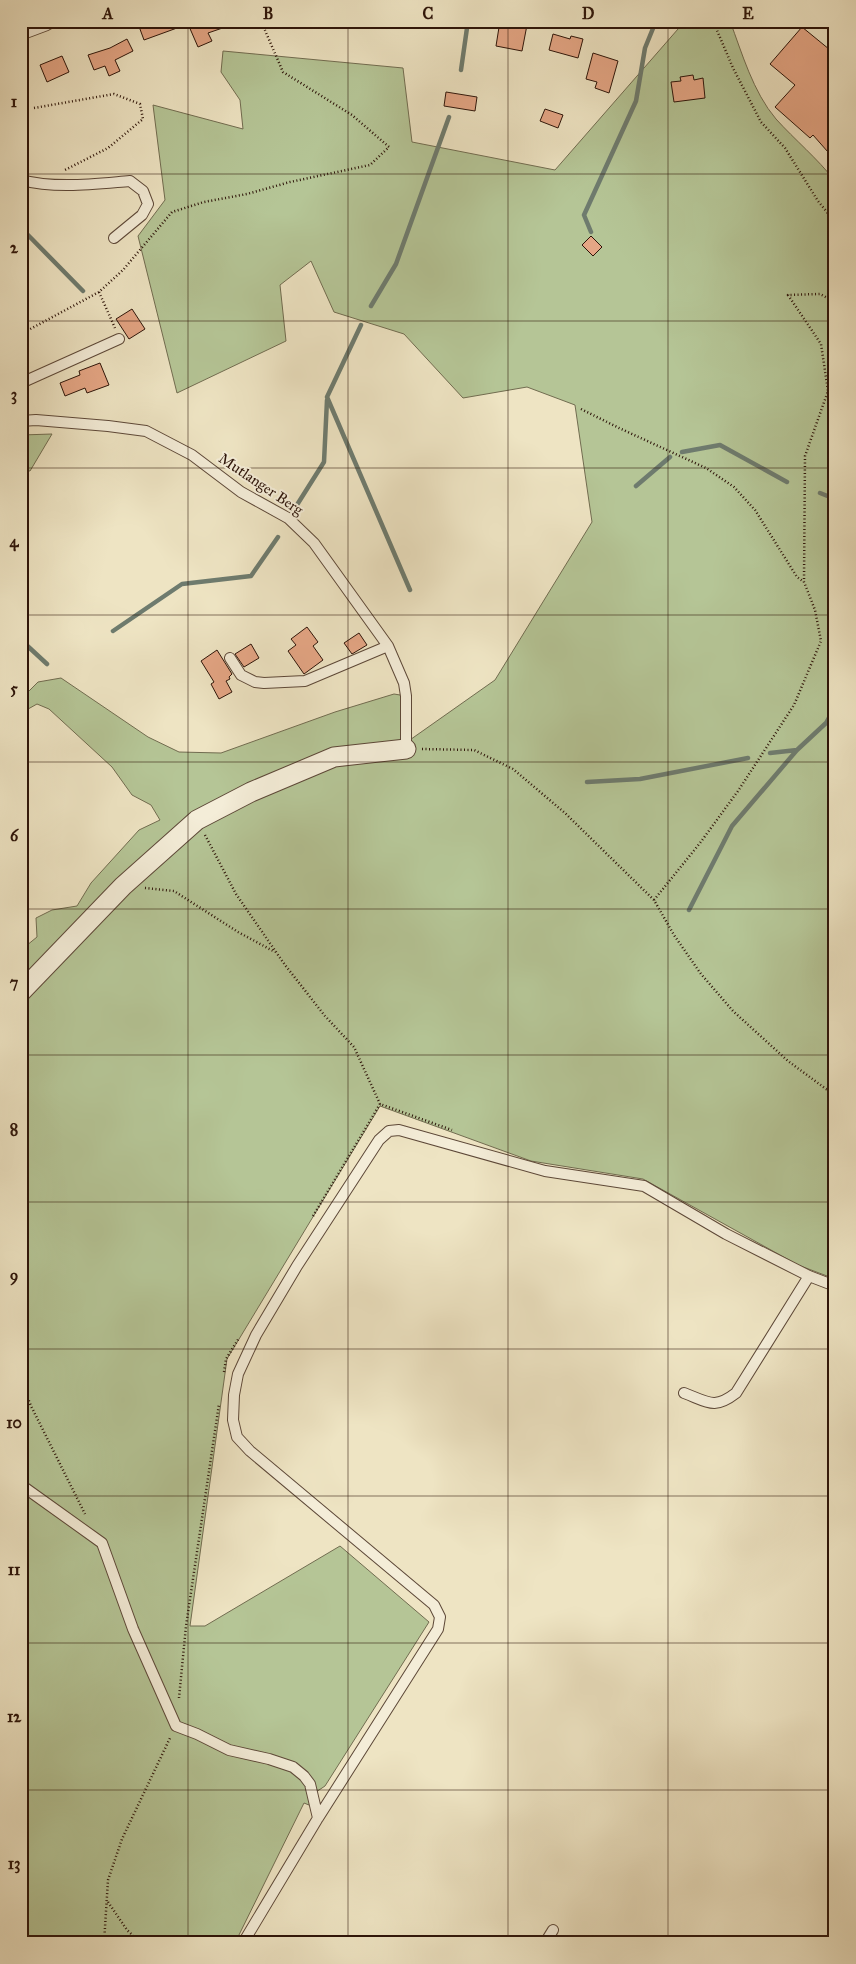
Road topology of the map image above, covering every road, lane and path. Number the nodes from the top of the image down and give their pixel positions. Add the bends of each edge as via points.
1 (45, 21) edge
2 (261, 21) edge
3 (713, 21) edge
4 (21, 30) edge
5 (34, 108) dead end
6 (21, 180) edge
7 (38, 184) junction
8 (835, 222) edge
9 (114, 238) dead end
10 (99, 292) junction
11 (835, 302) edge
12 (21, 334) edge
13 (119, 339) joint
14 (21, 383) edge
15 (582, 408) dead end
16 (21, 421) edge
17 (804, 582) junction
18 (388, 646) junction
19 (230, 658) dead end
20 (406, 749) junction
21 (197, 820) junction
22 (123, 886) junction
23 (654, 900) junction
24 (276, 953) junction
25 (21, 992) edge
26 (835, 1092) edge
27 (380, 1104) junction
28 (460, 1133) dead end
29 (308, 1223) dead end
30 (809, 1276) junction
31 (835, 1286) edge
32 (242, 1334) dead end
33 (223, 1379) dead end
34 (21, 1381) edge
35 (684, 1393) dead end
36 (220, 1399) dead end
37 (21, 1485) edge
38 (87, 1518) dead end
39 (178, 1699) dead end
40 (176, 1726) junction
41 (318, 1818) junction
42 (107, 1901) junction
43 (553, 1930) dead end
44 (104, 1943) edge
45 (141, 1943) edge
46 (243, 1943) edge
47 (545, 1943) edge

1 - 4 street
2 - 10 path via 282,72 352,115 389,147 370,165 172,212 123,270
3 - 8 path via 761,122 785,148
5 - 7 path via 114,94 140,104 144,119 108,148
6 - 7 lane
7 - 9 lane via 130,181 143,191 148,204 142,216
10 - 12 path
10 - 13 path
11 - 17 path via 820,294 788,295 821,344 828,391 805,456
13 - 14 lane
15 - 17 path via 706,468 734,487 755,510 797,577
16 - 18 lane, Mutlanger Berg via 146,431 192,455 242,492 288,518 314,543
17 - 23 path via 815,610 821,641 794,705 733,798
18 - 19 lane via 305,681 255,682 241,675
18 - 20 lane, Mutlanger Berg via 404,683
20 - 21 street via 334,757 251,792
20 - 23 path via 474,750 513,769 565,813
21 - 22 street
21 - 24 path via 236,894
22 - 24 path via 174,891
22 - 25 street
23 - 26 path via 695,966 732,1011 788,1061
24 - 27 path via 325,1016 354,1047
27 - 28 path
27 - 29 path
30 - 31 lane
30 - 35 lane via 736,1393 724,1402 710,1403
30 - 41 lane via 726,1234 644,1186 546,1171 399,1130 389,1131 379,1140 256,1335 238,1374 234,1395 233,1420 238,1437 250,1451 434,1605 440,1616 438,1629
32 - 33 path via 226,1359
34 - 38 path via 30,1406
36 - 39 path
37 - 40 lane via 102,1543 133,1629
40 - 41 lane via 229,1750 293,1767 310,1784
40 - 42 path via 122,1839 108,1880
41 - 46 lane
42 - 44 path
42 - 45 path via 127,1930
43 - 47 lane

